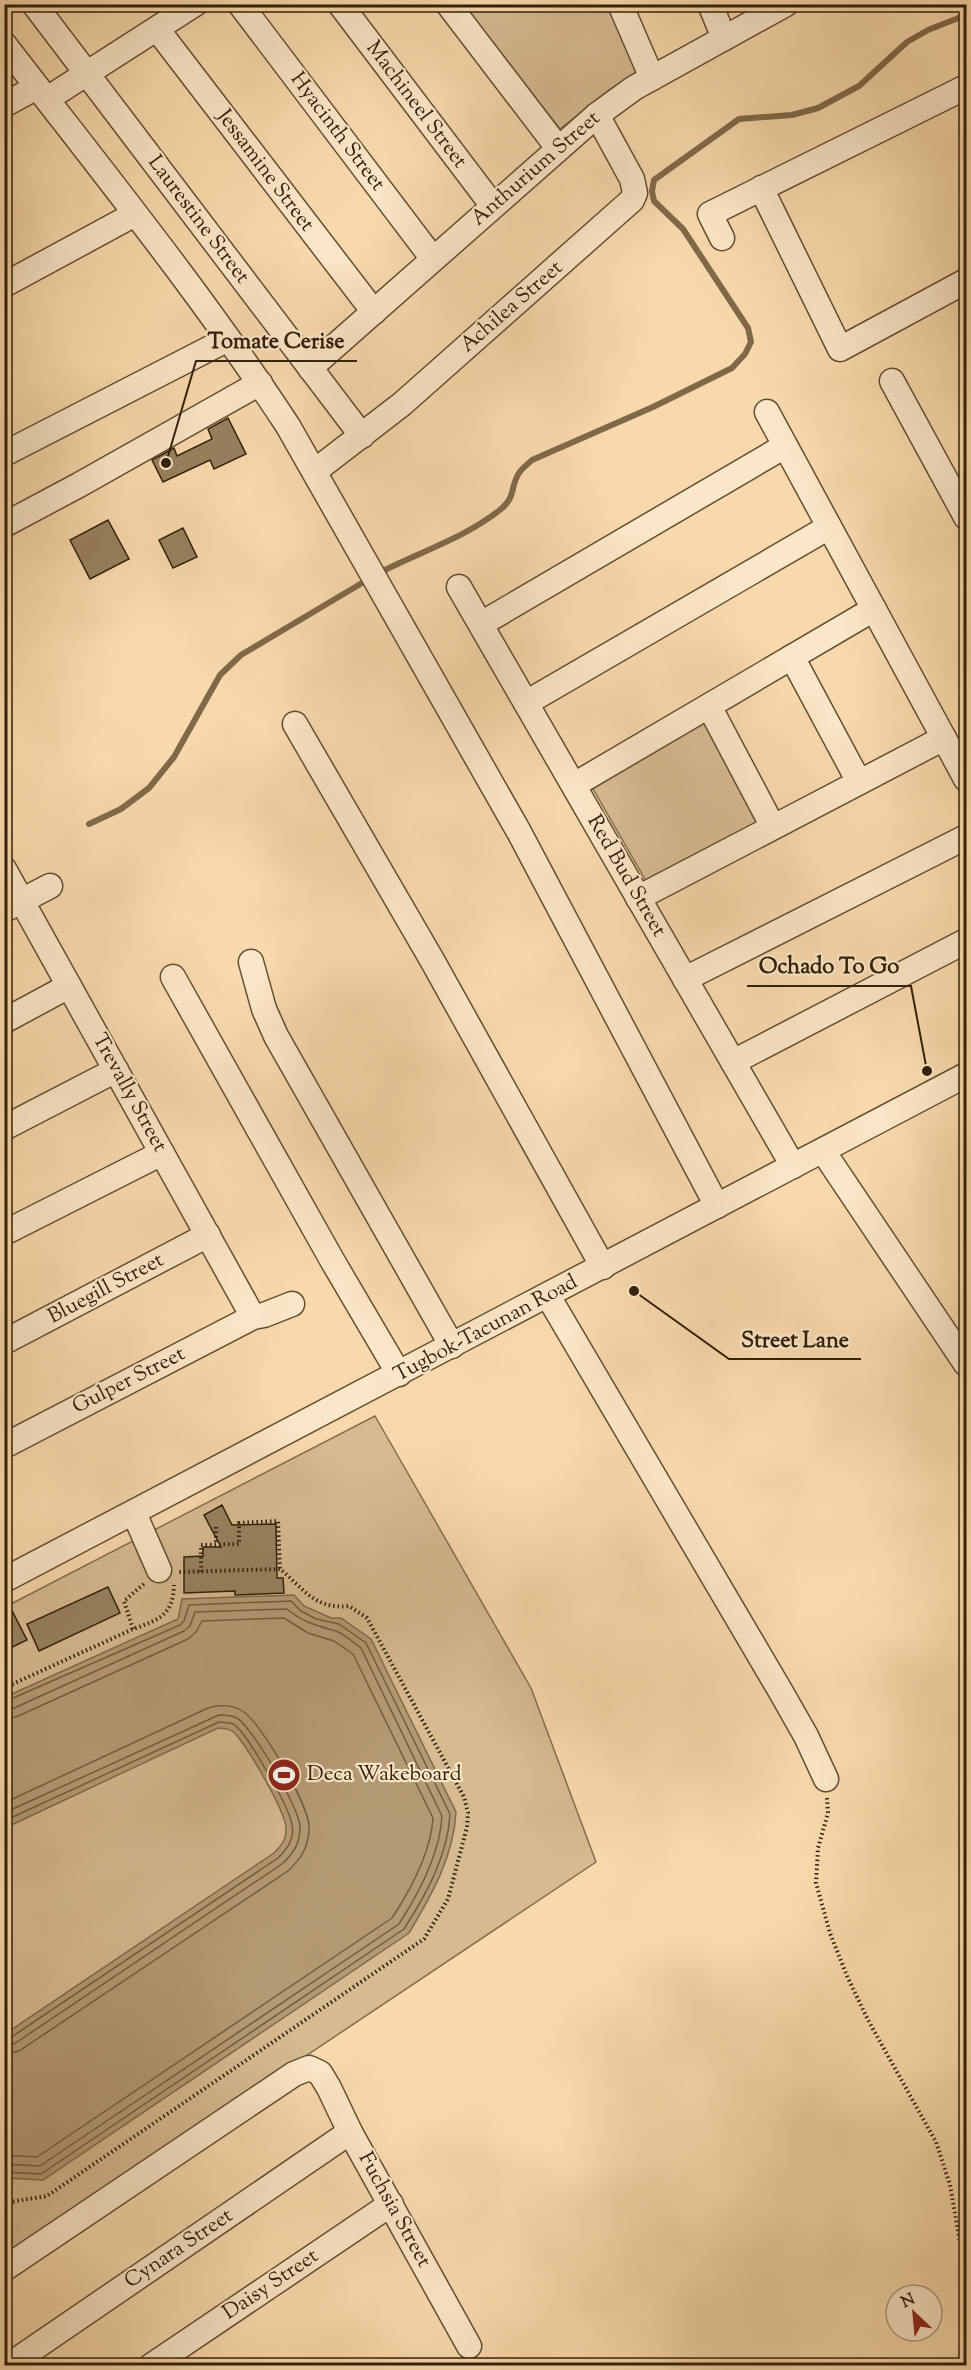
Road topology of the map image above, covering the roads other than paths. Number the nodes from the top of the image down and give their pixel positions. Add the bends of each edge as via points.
1 (195, 4) edge
2 (240, 4) edge
3 (340, 4) edge
4 (448, 4) edge
5 (620, 4) edge
6 (710, 4) edge
7 (786, 4) edge
8 (36, 5) edge
9 (157, 29) junction
10 (724, 38) junction
11 (4, 44) edge
12 (87, 74) junction
13 (652, 78) junction
14 (966, 87) edge
15 (42, 93) junction
16 (4, 105) edge
17 (597, 115) junction
18 (558, 148) junction
19 (761, 188) junction
20 (493, 206) junction
21 (135, 213) junction
22 (722, 238) dead end
23 (433, 259) junction
24 (966, 281) edge
25 (4, 285) edge
26 (374, 312) junction
27 (228, 339) junction
28 (310, 368) junction
29 (892, 381) dead end
30 (260, 383) junction
31 (767, 412) dead end
32 (362, 436) junction
33 (785, 446) junction
34 (4, 454) edge
35 (315, 471) junction
36 (966, 517) edge
37 (4, 525) edge
38 (830, 527) junction
39 (459, 586) dead end
40 (874, 609) junction
41 (481, 624) junction
42 (792, 657) junction
43 (526, 703) junction
44 (709, 706) junction
45 (295, 724) dead end
46 (944, 738) junction
47 (966, 779) edge
48 (859, 782) junction
49 (574, 785) junction
50 (773, 827) junction
51 (966, 837) edge
52 (4, 870) edge
53 (50, 886) dead end
54 (638, 898) junction
55 (13, 906) edge
56 (966, 941) edge
57 (251, 962) dead end
58 (172, 977) dead end
59 (685, 979) junction
60 (69, 986) junction
61 (4, 1021) edge
62 (733, 1062) junction
63 (116, 1070) junction
64 (966, 1075) edge
65 (4, 1128) edge
66 (823, 1151) junction
67 (162, 1153) junction
68 (793, 1166) junction
69 (717, 1206) junction
70 (4, 1233) edge
71 (207, 1235) junction
72 (603, 1267) junction
73 (549, 1296) junction
74 (292, 1304) dead end
75 (253, 1317) junction
76 (4, 1342) edge
77 (452, 1346) junction
78 (966, 1365) edge
79 (399, 1374) junction
80 (4, 1446) edge
81 (134, 1513) junction
82 (169, 1575) road end
83 (4, 1580) edge
84 (826, 1779) road end
85 (350, 2132) junction
86 (391, 2204) junction
87 (4, 2269) edge
88 (469, 2346) dead end
89 (8, 2366) edge
90 (151, 2366) edge

1 - 9 street
2 - 23 street, Hyacinth Street
3 - 20 street, Machineel Street
4 - 18 street
5 - 13 street
6 - 10 street
7 - 10 street, Anthurium Street
8 - 12 street, Laurestine Street
9 - 12 street
9 - 26 street, Jessamine Street
10 - 13 street, Anthurium Street
11 - 15 street
12 - 15 street
12 - 28 street, Laurestine Street
13 - 17 street, Anthurium Street
14 - 19 street
15 - 16 street
15 - 21 street
17 - 18 street, Anthurium Street
17 - 32 street, Achilea Street via 632,179 632,200
18 - 20 street, Anthurium Street
19 - 22 street via 710,214
19 - 24 street via 840,349
20 - 23 street, Anthurium Street
21 - 25 street
21 - 27 street
23 - 26 street, Anthurium Street
26 - 28 street, Anthurium Street
27 - 30 street
27 - 34 street
28 - 32 street, Laurestine Street
29 - 36 street
30 - 35 street
30 - 37 street
31 - 33 street
32 - 35 street, Achilea Street
33 - 38 street
33 - 41 street
35 - 69 street via 519,832
38 - 40 street
38 - 43 street
39 - 41 street, Red Bud Street
40 - 42 street
40 - 46 street
41 - 43 street, Red Bud Street
42 - 44 street
42 - 48 street
43 - 49 street, Red Bud Street
44 - 49 street
44 - 50 street
45 - 72 street
46 - 47 street
46 - 48 street
48 - 50 street
49 - 54 street, Red Bud Street
50 - 54 street
51 - 59 street
52 - 55 street, Trevally Street
53 - 55 street
54 - 59 street, Red Bud Street
55 - 60 street, Trevally Street
56 - 62 street
57 - 77 street via 276,1036
58 - 79 street
59 - 62 street, Red Bud Street
60 - 61 street
60 - 63 street, Trevally Street
62 - 68 street, Red Bud Street
63 - 65 street
63 - 67 street, Trevally Street
64 - 66 street, Tugbok-Tacunan Road
66 - 68 street, Tugbok-Tacunan Road
66 - 78 street
67 - 70 street
67 - 71 street, Trevally Street
68 - 69 street, Tugbok-Tacunan Road
69 - 72 street, Tugbok-Tacunan Road
71 - 75 street, Trevally Street
71 - 76 street, Bluegill Street
72 - 73 street, Tugbok-Tacunan Road
73 - 77 street, Tugbok-Tacunan Road
73 - 84 street via 760,1655
74 - 75 street, Gulper Street
75 - 80 street, Gulper Street
77 - 79 street, Tugbok-Tacunan Road
79 - 81 street, Tugbok-Tacunan Road
81 - 82 street
81 - 83 street, Tugbok-Tacunan Road
85 - 86 street, Fuchsia Street
85 - 87 street, Fuchsia Street via 320,2073 309,2068 294,2074
85 - 89 street, Cynara Street
86 - 88 street, Fuchsia Street
86 - 90 street, Daisy Street

